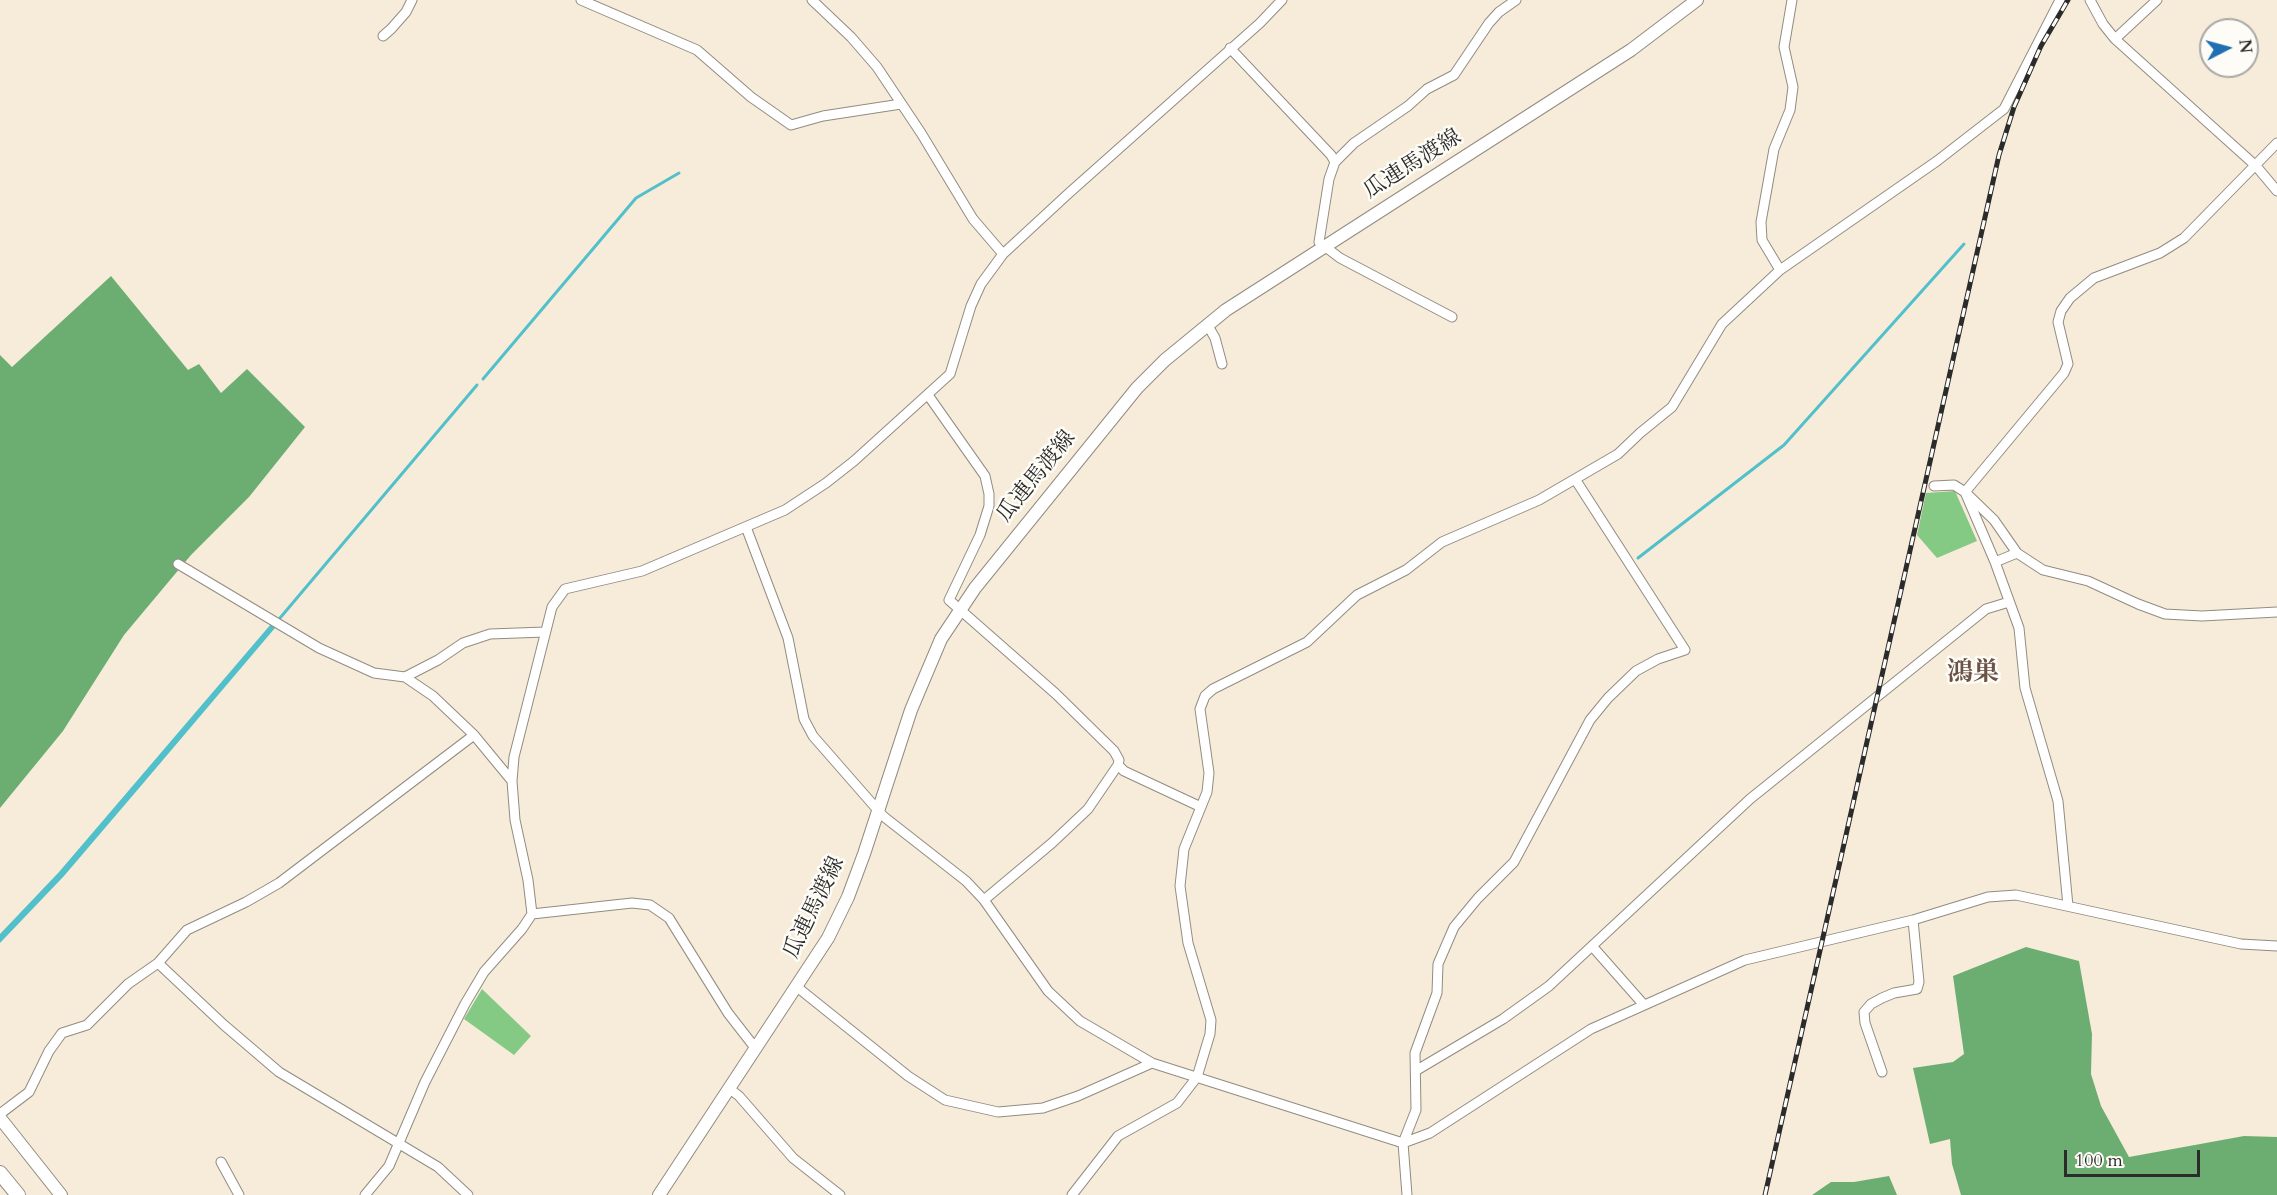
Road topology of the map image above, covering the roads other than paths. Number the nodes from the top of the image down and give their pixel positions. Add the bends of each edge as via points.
1 (412, 0) edge
2 (581, 0) edge
3 (812, 0) edge
4 (1282, 0) edge
5 (1516, 0) edge
6 (1696, 0) edge
7 (1792, 0) edge
8 (2060, 0) edge
9 (2090, 0) edge
10 (2157, 0) edge
11 (383, 36) dead end
12 (2115, 39) junction
13 (1230, 48) junction
14 (901, 104) junction
15 (2277, 143) edge
16 (1335, 162) junction
17 (2256, 166) junction
18 (2277, 191) edge
19 (1325, 246) junction
20 (1003, 254) junction
21 (1780, 270) junction
22 (1452, 317) dead end
23 (1208, 324) junction
24 (1222, 364) dead end
25 (928, 396) junction
26 (1575, 478) junction
27 (1934, 486) dead end
28 (1965, 492) junction
29 (746, 527) junction
30 (2017, 553) junction
31 (1995, 562) junction
32 (178, 564) dead end
33 (2009, 602) junction
34 (960, 609) junction
35 (2277, 612) edge
36 (545, 632) junction
37 (405, 677) junction
38 (474, 735) junction
39 (1118, 765) junction
40 (512, 781) junction
41 (1201, 807) junction
42 (878, 809) junction
43 (984, 900) junction
44 (2068, 906) junction
45 (532, 914) junction
46 (1913, 920) junction
47 (1592, 946) junction
48 (2277, 946) edge
49 (158, 963) junction
50 (797, 987) junction
51 (1644, 1005) junction
52 (756, 1049) junction
53 (1152, 1063) junction
54 (1417, 1070) junction
55 (1882, 1072) dead end
56 (1197, 1077) junction
57 (730, 1089) junction
58 (0, 1116) edge
59 (398, 1142) junction
60 (1403, 1143) junction
61 (220, 1162) dead end
62 (0, 1173) edge
63 (18, 1195) edge
64 (61, 1195) edge
65 (239, 1195) edge
66 (365, 1195) edge
67 (468, 1195) edge
68 (659, 1195) edge
69 (840, 1195) edge
70 (1072, 1195) edge
71 (1407, 1195) edge

1 - 11 street
2 - 14 street via 697,50 791,125
3 - 14 street via 877,67
4 - 13 street
5 - 16 street via 1489,23 1454,75 1427,89 1354,143
6 - 19 main road, 瓜連馬渡線 via 1631,50
7 - 21 street via 1784,47 1793,87 1790,110 1774,149 1761,222 1762,240
8 - 21 street via 2004,109 1937,161
9 - 12 street
10 - 12 street
12 - 17 street
13 - 16 street
13 - 20 street
14 - 20 street via 973,219
15 - 17 street
16 - 19 street via 1319,242
17 - 18 street
17 - 28 street via 2184,238 2160,253 2094,278 2070,298 2058,322 2068,364 2064,373
19 - 22 street via 1340,258
19 - 23 main road, 瓜連馬渡線
20 - 25 street via 981,284 971,306 950,374
21 - 26 street via 1722,324 1672,407 1618,454
23 - 24 street
23 - 34 main road, 瓜連馬渡線 via 1137,388
25 - 29 street via 826,483 785,510
25 - 34 street via 986,476 989,494 980,535 950,600
26 - 41 street via 1539,500 1442,542 1406,570 1357,595 1307,642 1205,696 1200,709 1209,773
26 - 54 street via 1685,650 1636,671 1608,698 1590,720 1514,862 1454,927 1438,964 1437,993 1415,1053
27 - 28 street via 1954,485
28 - 30 street via 1994,520
28 - 31 street
29 - 36 street via 642,571 566,589 552,607
29 - 42 street via 788,638 804,719 813,736
30 - 31 street
30 - 35 street via 2043,570 2088,581 2165,614
31 - 33 street
32 - 37 street via 319,648 374,672
33 - 44 street via 2019,628 2025,688 2058,801
33 - 47 street via 1986,609 1750,799
34 - 39 street via 1114,751
34 - 42 main road, 瓜連馬渡線 via 923,678
36 - 37 street via 490,634 463,643
36 - 40 street via 514,756
37 - 38 street via 433,696
38 - 40 street
38 - 49 street via 279,883 187,930
39 - 41 street
39 - 43 street via 1088,809
40 - 45 street
41 - 56 street via 1184,849 1180,886 1188,943 1211,1020
42 - 43 street
42 - 50 main road, 瓜連馬渡線 via 848,897
43 - 53 street via 1048,991 1080,1021
44 - 46 street via 2016,895 1988,897
44 - 48 street via 2241,944
45 - 52 street via 632,903 650,905 669,918 728,1013
45 - 59 street via 484,972 465,1004
46 - 51 street via 1745,960
46 - 55 street via 1917,989 1882,998 1864,1012
47 - 51 street
47 - 54 street via 1549,986 1503,1019
49 - 58 street via 128,984 87,1025 63,1034 49,1051 29,1092
49 - 59 street via 279,1072
50 - 52 main road, 瓜連馬渡線
50 - 53 street via 908,1076 945,1100 998,1113 1043,1108
51 - 60 street via 1591,1029 1430,1132
52 - 57 main road, 瓜連馬渡線
53 - 56 street
54 - 60 street via 1416,1110
56 - 60 street
56 - 70 street via 1177,1103 1118,1136
57 - 68 main road, 瓜連馬渡線
57 - 69 street via 793,1158
58 - 64 main road
59 - 66 street via 389,1166
59 - 67 street via 438,1167
60 - 71 street
61 - 65 street
62 - 63 highway

